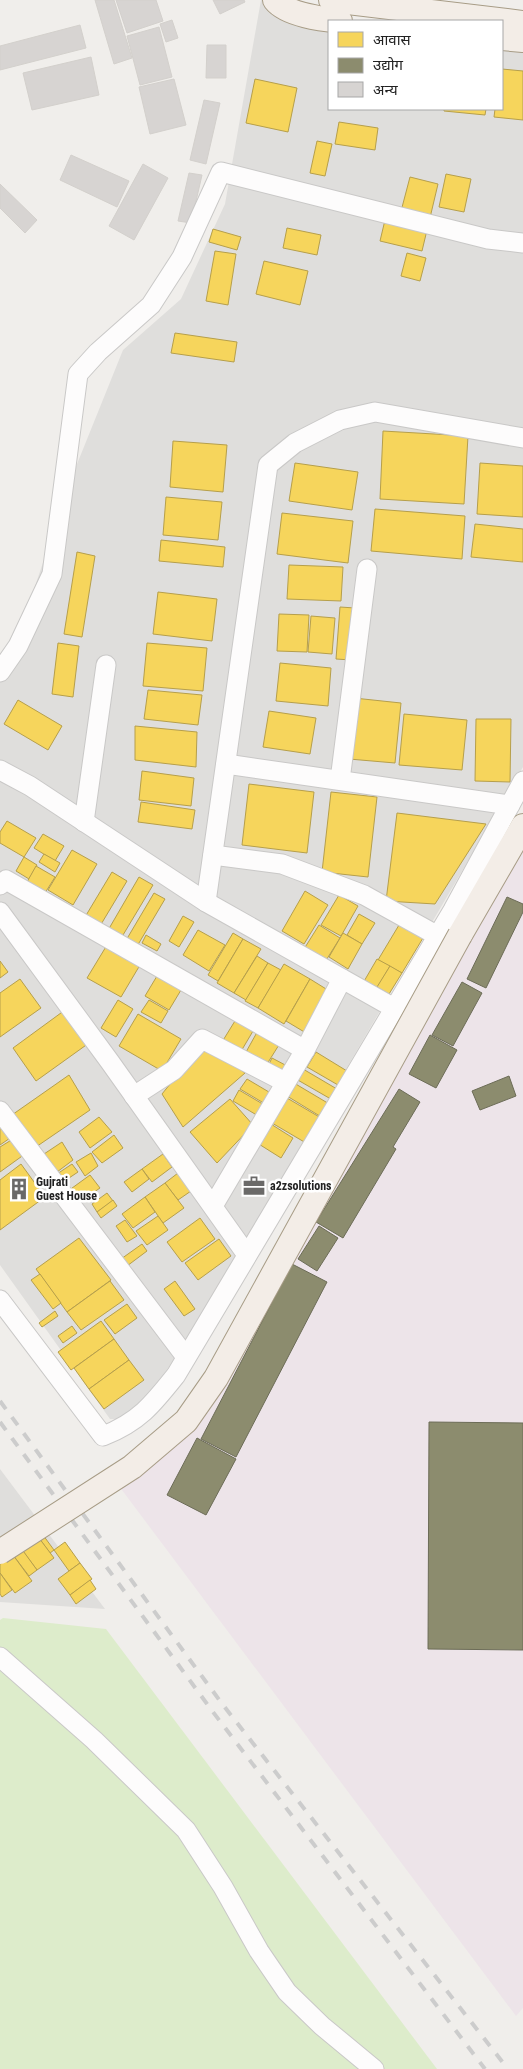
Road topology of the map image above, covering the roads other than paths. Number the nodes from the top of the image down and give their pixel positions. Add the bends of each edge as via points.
1 (275, 0) edge
2 (331, 0) edge
3 (415, 11) edge
4 (331, 20) edge
5 (496, 20) edge
6 (503, 21) edge
7 (523, 23) edge
8 (503, 38) edge
9 (523, 40) edge
10 (523, 243) edge
11 (523, 438) edge
12 (366, 569) dead end
13 (106, 665) dead end
14 (0, 672) edge
15 (226, 764) junction
16 (0, 770) edge
17 (340, 780) junction
18 (523, 781) edge
19 (510, 805) junction
20 (84, 822) junction
21 (523, 826) edge
22 (213, 855) junction
23 (0, 885) edge
24 (206, 902) junction
25 (1, 916) edge
26 (449, 936) junction
27 (342, 979) junction
28 (394, 1008) junction
29 (305, 1050) junction
30 (285, 1082) junction
31 (134, 1096) junction
32 (0, 1111) edge
33 (212, 1206) junction
34 (246, 1255) junction
35 (0, 1300) edge
36 (186, 1357) junction
37 (0, 1552) edge
38 (0, 1657) edge
39 (374, 2069) edge

1 - 4 main road via 314,18
2 - 3 main road
3 - 5 main road
6 - 7 main road
8 - 9 main road
10 - 14 street via 488,239 221,172 182,257 150,305 78,374 52,574 18,646
11 - 15 street via 375,412 340,420 295,444 268,465
12 - 17 street
13 - 20 street
15 - 17 street
15 - 22 street
16 - 20 street
17 - 19 street
18 - 19 street
19 - 26 street
20 - 24 street
21 - 26 main road
22 - 24 street
22 - 26 street via 282,864 364,895
23 - 29 street via 6,880
24 - 27 street
25 - 31 street
26 - 28 street
26 - 37 main road, bridge via 216,1378 186,1421 132,1467
27 - 28 street
27 - 29 street
28 - 34 street
29 - 30 street
30 - 31 street via 202,1039 174,1070
30 - 33 street
31 - 33 street
32 - 36 street
33 - 34 street
34 - 36 street
35 - 36 street via 103,1436 122,1429 149,1408
38 - 39 street via 94,1740 186,1830 286,1992

